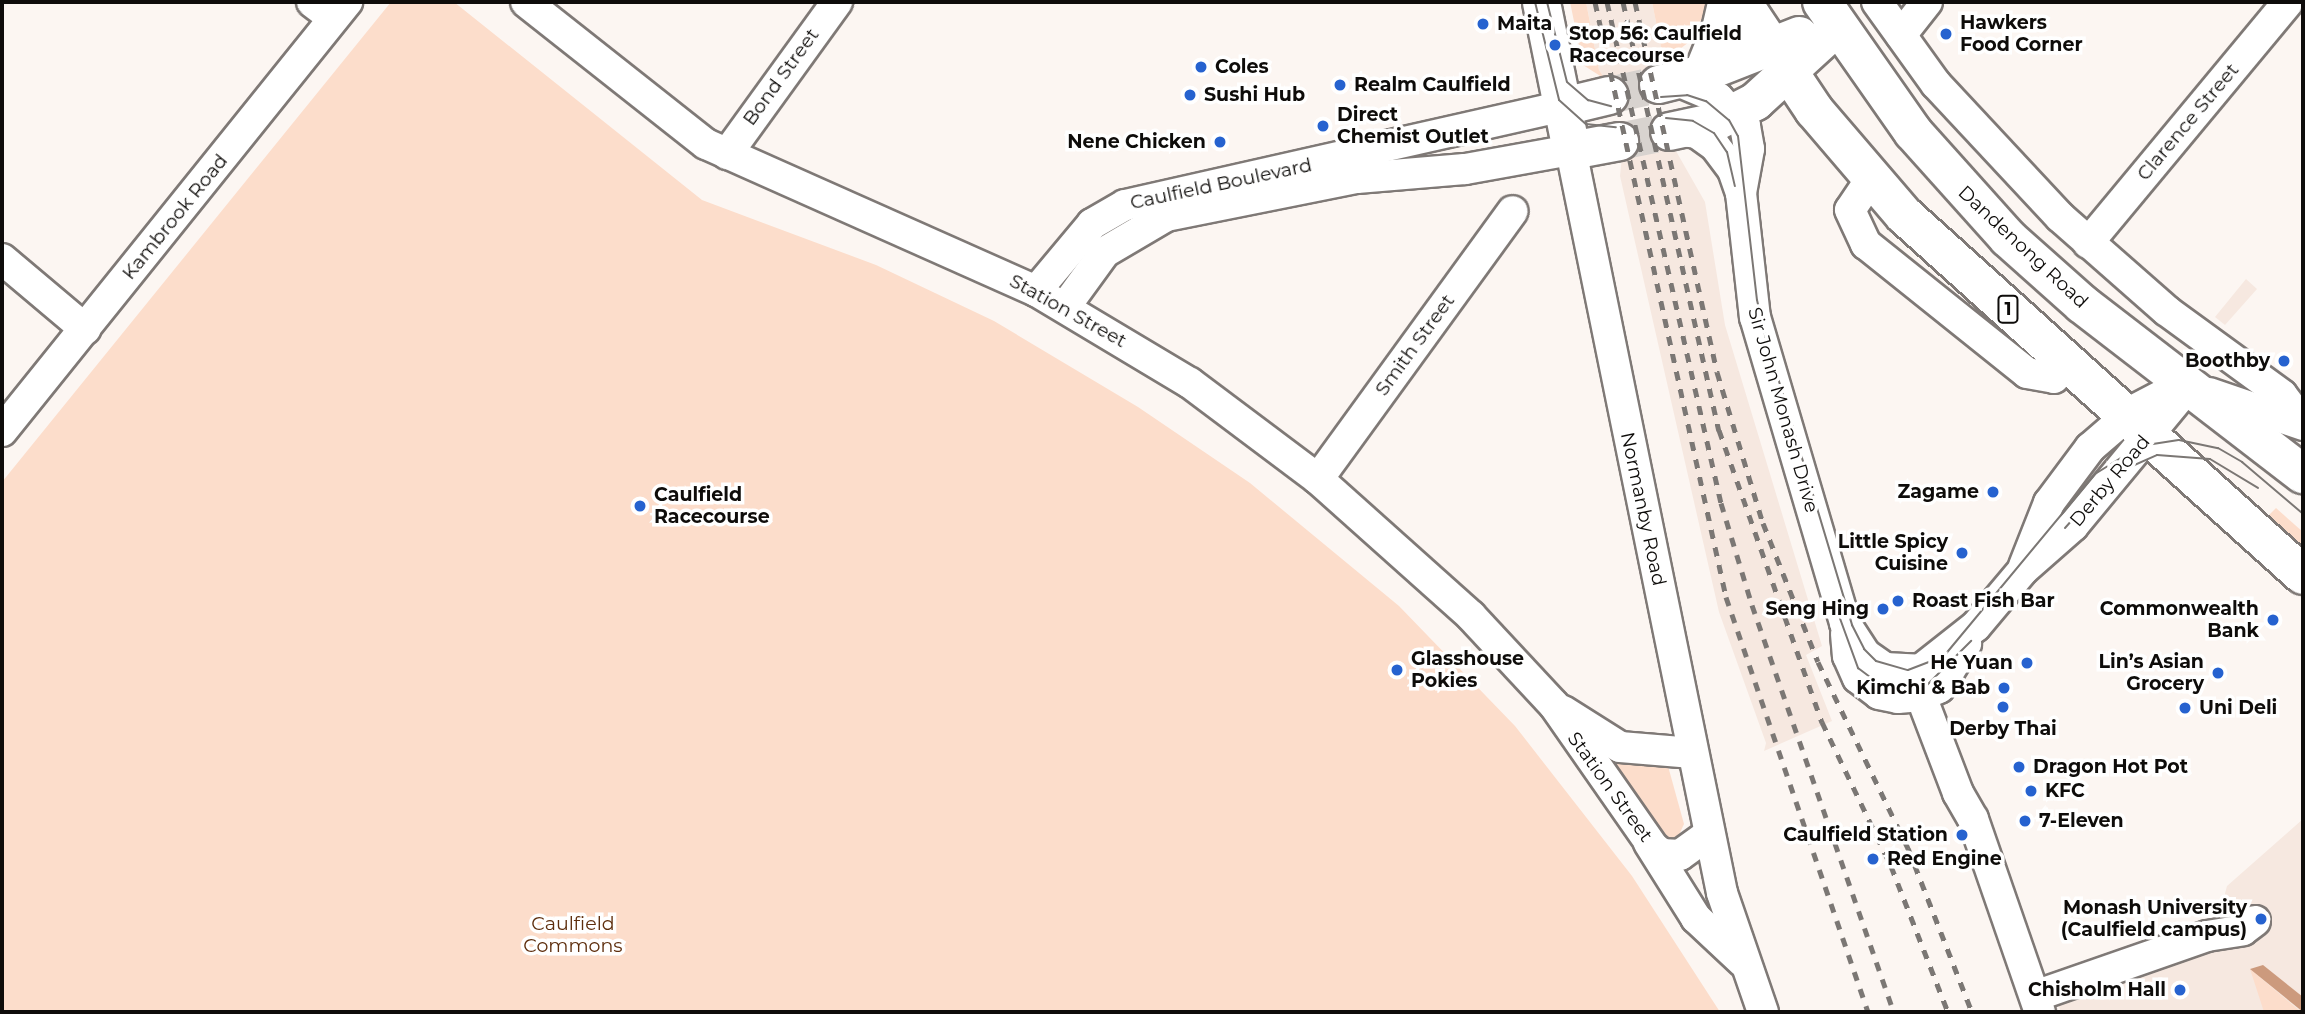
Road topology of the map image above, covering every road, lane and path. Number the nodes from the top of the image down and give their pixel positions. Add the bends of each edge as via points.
1 (526, 2) edge
2 (837, 2) edge
3 (1541, 2) edge
4 (1726, 2) edge
5 (1742, 2) edge
6 (1877, 2) edge
7 (1927, 2) edge
8 (2288, 2) edge
9 (331, 7) edge
10 (1831, 17) edge
11 (1900, 35) junction
12 (1778, 60) junction
13 (1678, 79) junction
14 (1609, 95) tunnel mouth
15 (1563, 106) junction
16 (1735, 111) junction
17 (1671, 130) joint
18 (1619, 141) tunnel mouth
19 (1571, 150) junction
20 (727, 155) junction
21 (1741, 193) junction
22 (1513, 211) dead end
23 (2088, 243) junction
24 (2, 259) edge
25 (1036, 291) junction
26 (2082, 304) junction
27 (1065, 307) junction
28 (85, 329) junction
29 (2067, 363) junction
30 (2189, 386) junction
31 (2303, 424) edge
32 (2136, 426) junction
33 (2, 431) edge
34 (2303, 474) edge
35 (1318, 480) junction
36 (2303, 575) edge
37 (1926, 685) junction
38 (1553, 705) junction
39 (1693, 753) junction
40 (1709, 834) junction
41 (1648, 842) junction
42 (2255, 921) dead end
43 (1744, 962) junction
44 (2037, 1004) edge
45 (1763, 1012) edge

1 - 20 street, Station Street via 688,132
2 - 20 street, Bond Street
3 - 15 main road, Normanby Road
4 - 13 main road via 1720,29
5 - 12 highway, 1
6 - 11 street
7 - 11 street
8 - 23 street, Clarence Street
9 - 28 street, Kambrook Road
10 - 12 main road
10 - 26 highway, Dandenong Road via 1873,81 1955,183
11 - 23 street via 1978,132
12 - 13 main road
12 - 16 main road
12 - 29 highway, 1 via 1860,195 1919,230
13 - 16 street via 1703,89
14 - 15 main road
15 - 19 main road, Normanby Road
15 - 25 street, Caulfield Boulevard via 1125,205 1092,224
16 - 17 main road via 1703,125
16 - 21 street, Sir John Monash Drive via 1749,144
17 - 21 street, Sir John Monash Drive via 1697,133 1715,146 1733,170
18 - 19 main road
19 - 27 street, Caulfield Boulevard via 1465,169 1357,178 1166,216 1105,252
19 - 39 street, Normanby Road
20 - 25 street, Station Street
21 - 37 street, Sir John Monash Drive via 1755,317 1845,623 1874,662
22 - 35 street, Smith Street
23 - 31 street via 2167,311 2281,395
24 - 28 street
25 - 27 street, Station Street
26 - 29 highway
26 - 30 highway, Dandenong Road
27 - 35 street, Station Street via 1190,383
28 - 33 street, Kambrook Road
29 - 32 highway, 1
30 - 31 street
30 - 32 street, Derby Road
30 - 34 highway, Dandenong Road
32 - 36 highway, 1
32 - 37 street, Derby Road via 2073,526 2022,570
35 - 38 street, Station Street via 1450,594
37 - 44 street via 1970,788 1973,819
38 - 39 street, Station Street via 1620,747
38 - 41 street, Station Street
39 - 40 street, Normanby Road
40 - 41 street, Station Street via 1677,856 1662,854
40 - 43 street, Normanby Road
41 - 43 street via 1696,918
42 - 44 street via 2243,930 2207,936
43 - 45 street, Normanby Road

